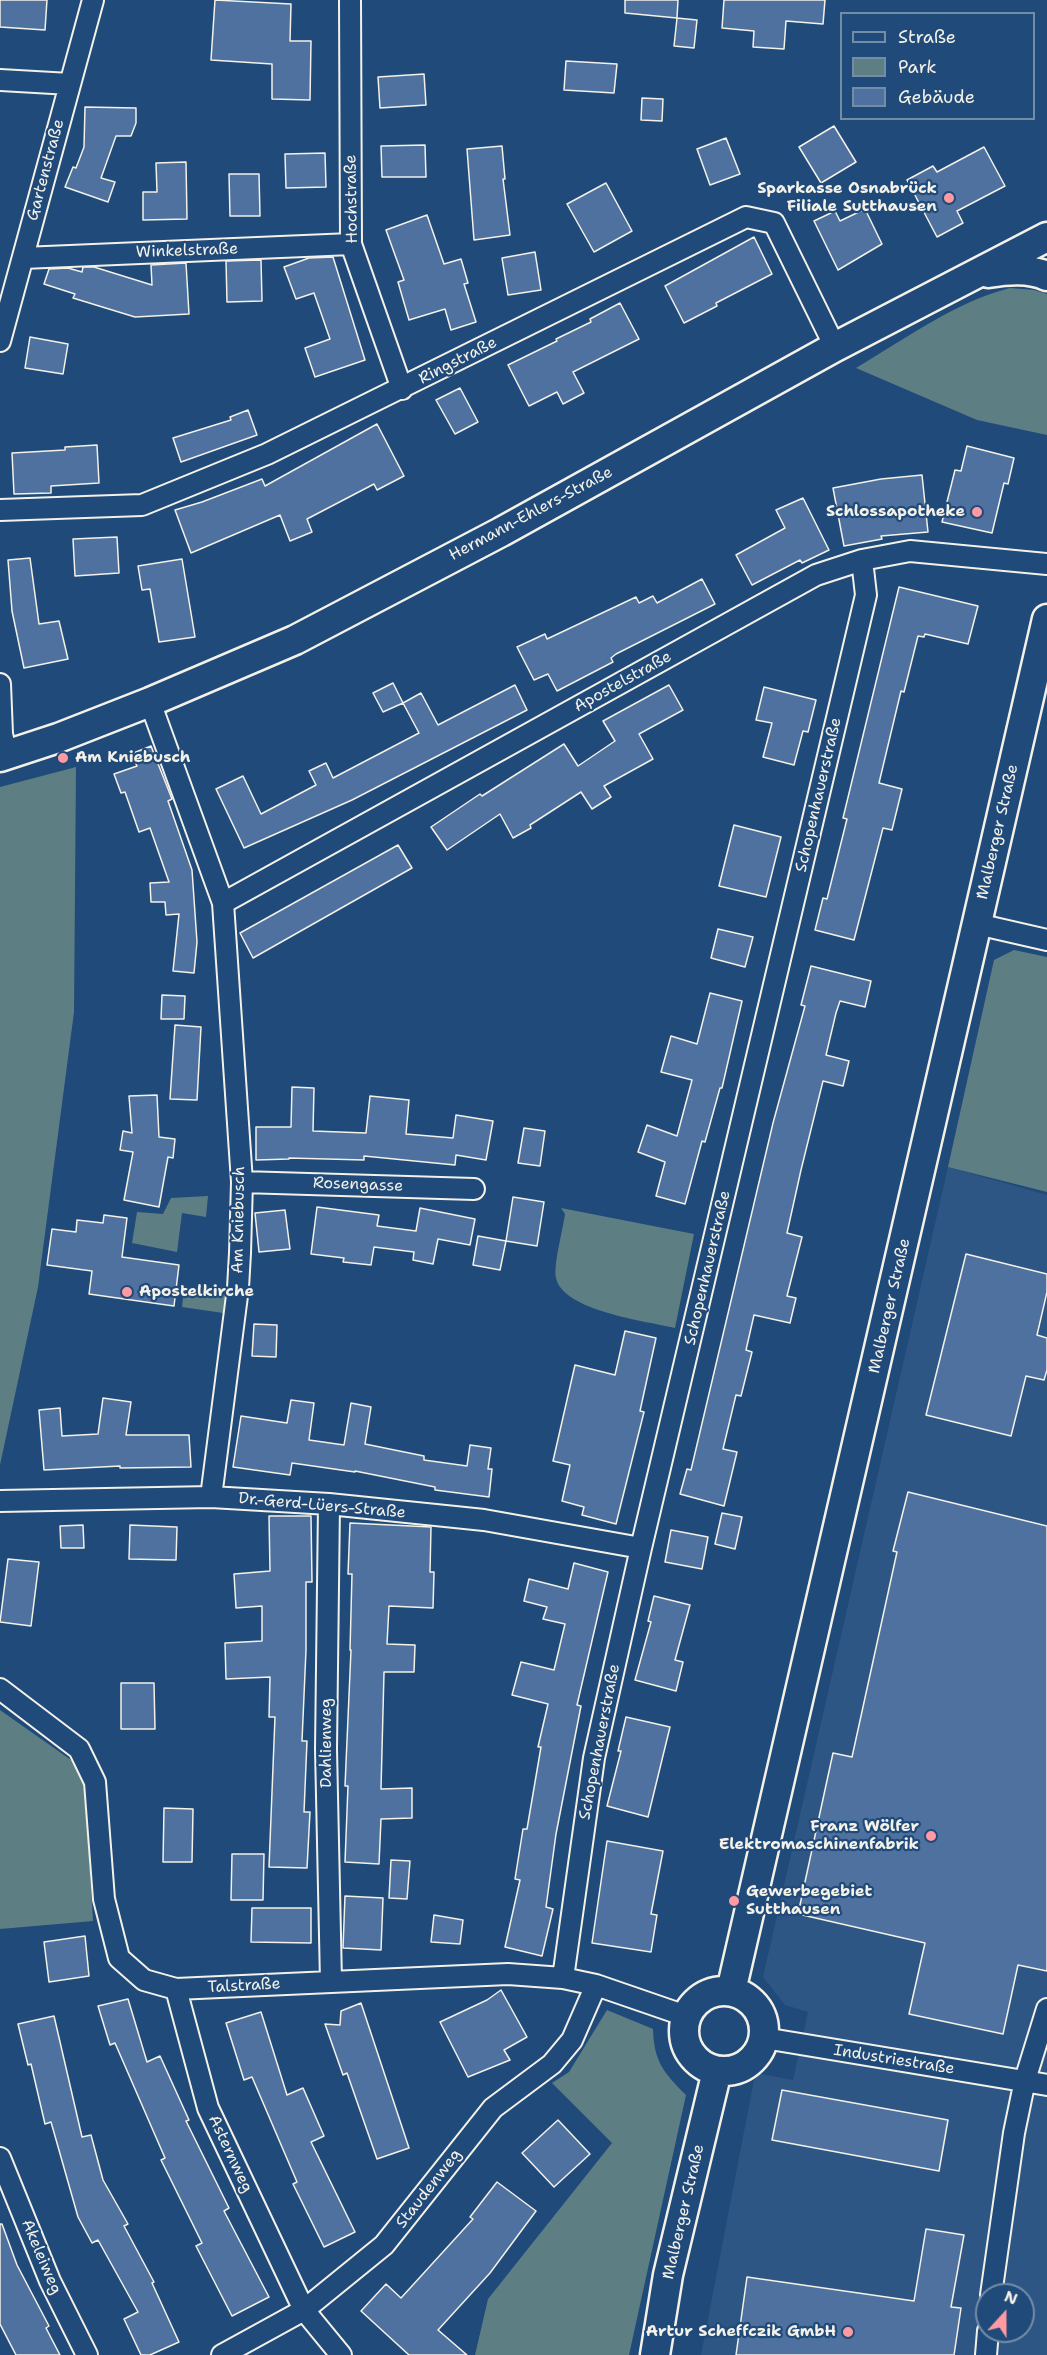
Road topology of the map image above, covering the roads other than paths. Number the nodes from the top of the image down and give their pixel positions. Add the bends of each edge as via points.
1 (93, 0) edge
2 (350, 0) edge
3 (0, 80) edge
4 (70, 84) junction
5 (1047, 237) edge
6 (351, 244) junction
7 (23, 258) junction
8 (974, 275) junction
9 (1047, 276) edge
10 (0, 341) edge
11 (836, 347) junction
12 (402, 389) junction
13 (0, 510) edge
14 (862, 560) junction
15 (1047, 564) edge
16 (1047, 619) edge
17 (0, 684) edge
18 (150, 702) junction
19 (4, 756) edge
20 (224, 903) junction
21 (977, 924) junction
22 (1047, 940) edge
23 (242, 1182) junction
24 (474, 1189) dead end
25 (211, 1497) junction
26 (0, 1501) edge
27 (329, 1504) junction
28 (641, 1548) junction
29 (0, 1689) edge
30 (563, 1978) junction
31 (331, 1982) junction
32 (596, 1985) junction
33 (176, 1989) junction
34 (731, 1991) junction
35 (1047, 2009) edge
36 (686, 2016) junction
37 (764, 2038) junction
38 (717, 2071) junction
39 (1025, 2080) junction
40 (1047, 2085) edge
41 (0, 2158) edge
42 (993, 2283) edge
43 (304, 2310) junction
44 (87, 2355) edge
45 (222, 2355) edge
46 (341, 2355) edge
47 (655, 2355) edge

1 - 4 street, Gartenstraße
2 - 6 street, Hochstraße
3 - 4 street
4 - 7 street, Gartenstraße
5 - 8 street, Hermann-Ehlers-Straße
6 - 7 street, Winkelstraße
6 - 12 street, Hochstraße
7 - 10 street, Gartenstraße
8 - 9 street via 1011,269
8 - 11 street, Hermann-Ehlers-Straße
11 - 12 street, Ringstraße via 774,222 746,217
11 - 18 street, Hermann-Ehlers-Straße via 501,532 295,640
12 - 13 street, Ringstraße via 267,454 142,505
14 - 15 street, Apostelstraße via 910,551
14 - 20 street, Apostelstraße via 816,575
14 - 28 street, Schopenhauerstraße via 866,595
16 - 21 street, Malberger Straße
17 - 19 street
18 - 19 street, Hermann-Ehlers-Straße
18 - 20 street, Am Kniebusch
20 - 23 street, Am Kniebusch
21 - 22 street
21 - 34 street, Malberger Straße
23 - 24 street, Rosengasse
23 - 25 street, Am Kniebusch via 238,1288
25 - 26 street, Dr.-Gerd-Lüers-Straße
25 - 27 street, Dr.-Gerd-Lüers-Straße
27 - 28 street, Dr.-Gerd-Lüers-Straße via 484,1520
27 - 31 street, Dahlienweg via 326,1749
28 - 30 street, Schopenhauerstraße via 594,1758
29 - 33 street, Talstraße via 79,1749 95,1782 104,1899 119,1958 144,1980
30 - 31 street, Talstraße via 508,1974
30 - 32 street, Talstraße
31 - 33 street, Talstraße
32 - 36 street, Talstraße
32 - 43 street, Staudenweg via 573,2040 552,2064 493,2108 384,2245
33 - 43 street, Asternweg via 208,2108
34 - 36 street via 704,1996
34 - 37 street via 756,2008 764,2025
35 - 39 street
36 - 38 street via 685,2040 689,2051 696,2060
37 - 38 street via 752,2060 736,2069
37 - 39 street, Industriestraße
38 - 47 street, Malberger Straße via 668,2275
39 - 40 street, Industriestraße
39 - 42 street
41 - 44 street, Akeleiweg via 50,2281
43 - 45 street, Staudenweg
43 - 46 street, Asternweg

